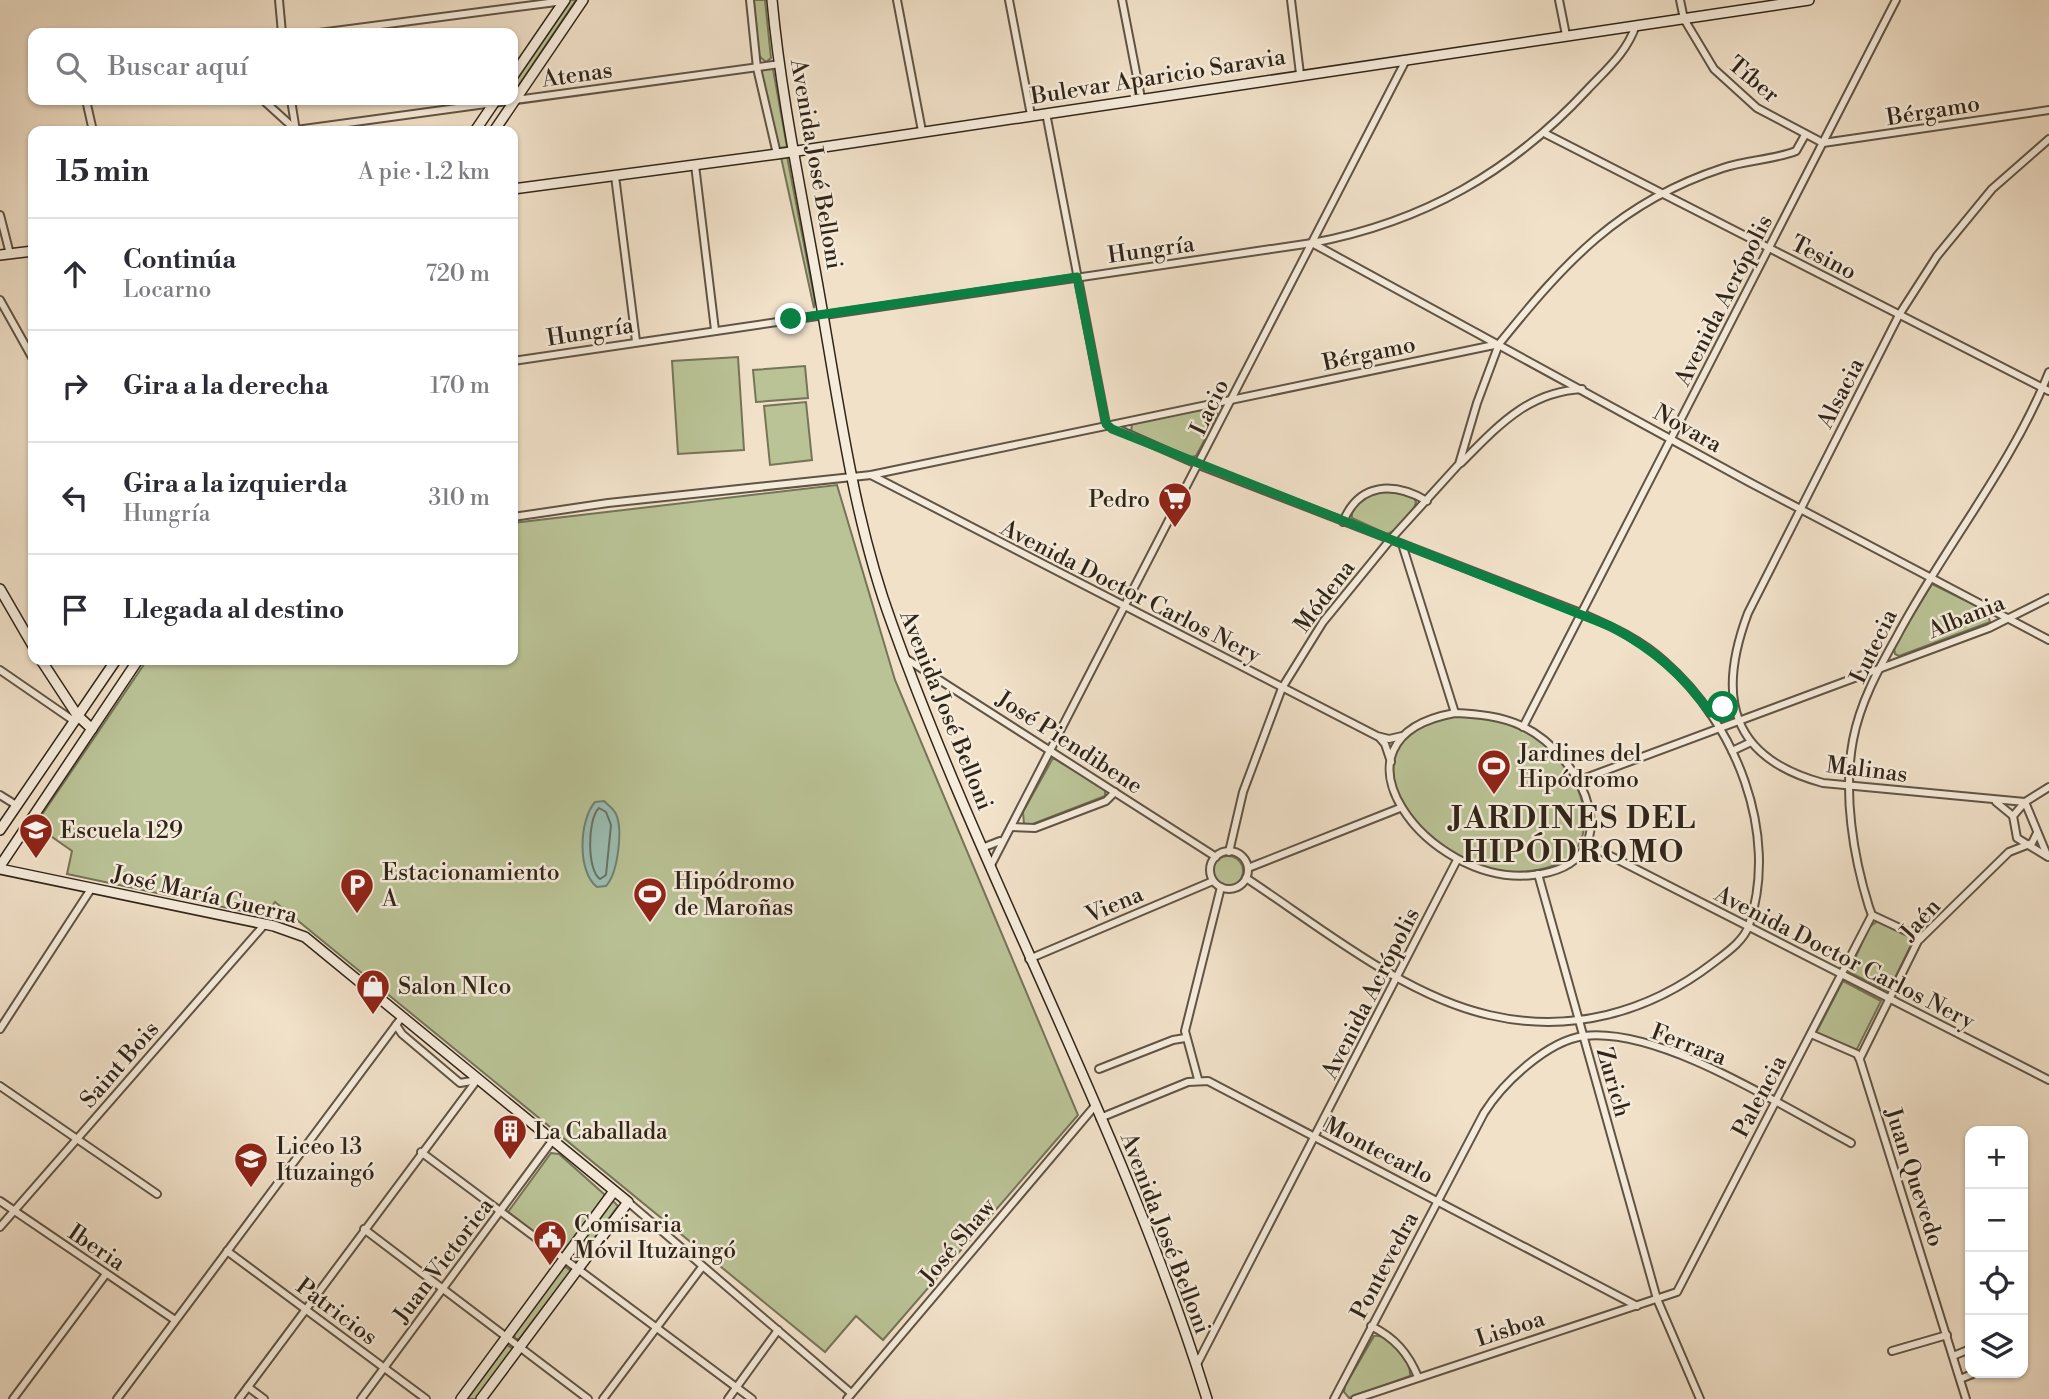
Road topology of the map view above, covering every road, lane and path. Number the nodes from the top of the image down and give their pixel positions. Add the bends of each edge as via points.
1 (279, 0) edge
2 (564, 0) edge
3 (583, 0) edge
4 (750, 0) edge
5 (772, 0) edge
6 (897, 0) edge
7 (1009, 0) edge
8 (1122, 0) edge
9 (1291, 0) edge
10 (1559, 0) edge
11 (1680, 0) edge
12 (1809, 0) edge
13 (1896, 0) edge
14 (1684, 19) junction
15 (1636, 25) junction
16 (282, 28) edge
17 (356, 28) edge
18 (1566, 35) junction
19 (1406, 60) junction
20 (780, 64) junction
21 (757, 68) junction
22 (518, 69) edge
23 (1300, 74) junction
24 (518, 94) edge
25 (1141, 98) junction
26 (518, 99) edge
27 (87, 105) edge
28 (267, 105) edge
29 (292, 105) edge
30 (474, 105) edge
31 (493, 105) edge
32 (511, 105) edge
33 (2049, 110) edge
34 (1046, 113) junction
35 (1031, 115) junction
36 (92, 126) edge
37 (291, 126) edge
38 (295, 126) edge
39 (330, 126) edge
40 (478, 126) edge
41 (497, 126) edge
42 (922, 131) junction
43 (1546, 134) junction
44 (1805, 135) junction
45 (2049, 139) edge
46 (1823, 143) junction
47 (795, 151) junction
48 (777, 154) junction
49 (695, 165) junction
50 (615, 176) junction
51 (518, 188) edge
52 (1663, 193) junction
53 (0, 215) edge
54 (1312, 243) junction
55 (1769, 248) junction
56 (28, 252) edge
57 (5, 255) edge
58 (1077, 277) junction
59 (0, 300) edge
60 (823, 315) junction
61 (1899, 316) junction
62 (715, 330) junction
63 (636, 341) junction
64 (1499, 344) junction
65 (28, 350) edge
66 (518, 359) edge
67 (2049, 372) edge
68 (1582, 389) junction
69 (2046, 390) edge
70 (1232, 399) junction
71 (1106, 424) junction
72 (1672, 440) junction
73 (1459, 464) junction
74 (1199, 465) junction
75 (871, 475) junction
76 (852, 477) junction
77 (1427, 501) junction
78 (1802, 507) junction
79 (518, 516) edge
80 (1343, 522) junction
81 (1390, 540) junction
82 (1402, 544) junction
83 (1930, 576) junction
84 (0, 589) edge
85 (2049, 598) edge
86 (1124, 608) junction
87 (1583, 614) junction
88 (2010, 619) junction
89 (28, 637) edge
90 (2049, 640) edge
91 (905, 658) junction
92 (44, 665) edge
93 (112, 665) edge
94 (134, 665) edge
95 (1879, 669) junction
96 (1, 672) edge
97 (1282, 688) junction
98 (1733, 703) junction
99 (1455, 713) junction
100 (1710, 713) junction
101 (75, 718) junction
102 (1738, 722) junction
103 (88, 726) junction
104 (1523, 727) junction
105 (1720, 728) junction
106 (1377, 736) junction
107 (1402, 736) junction
108 (1749, 743) junction
109 (1051, 750) junction
110 (1732, 751) junction
111 (1391, 763) junction
112 (1580, 780) junction
113 (1849, 786) junction
114 (2049, 787) edge
115 (1115, 792) junction
116 (0, 794) edge
117 (1991, 800) junction
118 (2025, 802) junction
119 (16, 805) junction
120 (1400, 808) junction
121 (2013, 816) junction
122 (1011, 827) junction
123 (0, 830) edge
124 (2015, 832) junction
125 (2037, 833) junction
126 (0, 839) edge
127 (1000, 841) junction
128 (1589, 845) junction
129 (2027, 846) junction
130 (982, 848) junction
131 (1229, 852) junction
132 (2009, 852) junction
133 (1216, 857) junction
134 (2049, 858) edge
135 (1457, 860) junction
136 (0, 867) edge
137 (990, 867) junction
138 (1248, 868) junction
139 (1538, 874) junction
140 (1246, 878) junction
141 (1213, 881) junction
142 (1221, 887) junction
143 (91, 889) junction
144 (1872, 915) junction
145 (264, 925) junction
146 (1749, 928) junction
147 (1921, 938) junction
148 (1029, 959) junction
149 (1841, 975) junction
150 (1398, 976) junction
151 (1888, 1000) junction
152 (399, 1021) junction
153 (1578, 1021) junction
154 (0, 1029) edge
155 (1811, 1034) junction
156 (1583, 1037) junction
157 (1185, 1038) junction
158 (1860, 1060) junction
159 (1099, 1069) dead end
160 (1198, 1079) junction
161 (477, 1080) junction
162 (2049, 1080) edge
163 (0, 1086) edge
164 (1775, 1102) junction
165 (1094, 1107) junction
166 (1099, 1118) junction
167 (1315, 1137) junction
168 (77, 1139) junction
169 (552, 1141) junction
170 (1850, 1143) dead end
171 (421, 1152) junction
172 (614, 1191) junction
173 (156, 1194) dead end
174 (0, 1201) edge
175 (1438, 1201) junction
176 (628, 1202) junction
177 (14, 1211) junction
178 (500, 1211) junction
179 (0, 1227) edge
180 (364, 1229) junction
181 (227, 1251) junction
182 (564, 1260) junction
183 (702, 1268) junction
184 (577, 1270) junction
185 (106, 1274) junction
186 (443, 1289) junction
187 (1677, 1292) joint
188 (1657, 1299) junction
189 (1637, 1306) junction
190 (306, 1310) junction
191 (175, 1320) junction
192 (655, 1326) junction
193 (1371, 1326) junction
194 (778, 1330) junction
195 (1947, 1335) junction
196 (507, 1337) junction
197 (520, 1347) junction
198 (1892, 1351) dead end
199 (1965, 1351) edge
200 (1953, 1356) junction
201 (1196, 1366) junction
202 (384, 1368) junction
203 (1418, 1377) junction
204 (1965, 1377) edge
205 (1960, 1379) junction
206 (248, 1387) junction
207 (737, 1387) junction
208 (849, 1396) edge
209 (13, 1399) edge
210 (117, 1399) edge
211 (239, 1399) edge
212 (264, 1399) edge
213 (361, 1399) edge
214 (426, 1399) edge
215 (461, 1399) edge
216 (481, 1399) edge
217 (588, 1399) edge
218 (603, 1399) edge
219 (728, 1399) edge
220 (752, 1399) edge
221 (1207, 1399) edge
222 (1334, 1399) edge
223 (1355, 1399) edge
224 (1700, 1399) edge
225 (1966, 1399) edge

1 - 16 street
2 - 17 street
2 - 22 street
3 - 24 street
4 - 21 street, Avenida José Belloni
5 - 20 street, Avenida José Belloni
6 - 42 street
7 - 35 street
8 - 25 street
9 - 23 street
10 - 18 street
11 - 14 street, Tíber
12 - 14 street, Bulevar Aparicio Saravia
13 - 46 street, Avenida Acrópolis
14 - 15 street, Bulevar Aparicio Saravia
14 - 44 street, Tíber via 1709,63 1740,95
15 - 18 street, Bulevar Aparicio Saravia
15 - 43 street, Hungría via 1622,53
18 - 19 street, Bulevar Aparicio Saravia
19 - 23 street, Bulevar Aparicio Saravia
19 - 54 street, Lacio
20 - 21 street, Atenas
20 - 47 street, Avenida José Belloni
21 - 26 street, Atenas
21 - 48 street, Avenida José Belloni
23 - 25 street, Bulevar Aparicio Saravia
25 - 34 street, Bulevar Aparicio Saravia
27 - 36 street
28 - 37 street
29 - 38 street
30 - 39 street, Atenas
31 - 40 street
32 - 41 street
33 - 46 street, Bérgamo
34 - 35 street, Bulevar Aparicio Saravia
34 - 58 street
35 - 42 street, Bulevar Aparicio Saravia
42 - 47 street, Bulevar Aparicio Saravia
43 - 52 street, Tesino
43 - 54 street, Hungría via 1501,167 1434,205 1375,228
44 - 46 street, Tíber
44 - 52 street via 1789,154 1723,167
45 - 61 street, Alsacia via 1984,199 1937,257
46 - 55 street, Avenida Acrópolis
47 - 48 street, Bulevar Aparicio Saravia
47 - 60 street, Avenida José Belloni
48 - 49 street, Bulevar Aparicio Saravia
49 - 50 street, Bulevar Aparicio Saravia
49 - 62 street
50 - 51 street, Bulevar Aparicio Saravia
50 - 63 street
52 - 55 street, Tesino
52 - 64 street via 1579,251
53 - 57 street
54 - 58 street, Hungría
54 - 64 street, Novara
54 - 70 street, Lacio
55 - 61 street, Tesino
55 - 72 street, Avenida Acrópolis
56 - 57 street
58 - 60 street, Hungría
58 - 71 street
59 - 65 street
60 - 62 street, Hungría
60 - 76 street, Avenida José Belloni
61 - 69 street, Tesino
61 - 78 street, Alsacia
62 - 63 street, Hungría
63 - 66 street, Hungría
64 - 68 street, Novara
64 - 70 street, Bérgamo
64 - 73 street, Módena
67 - 69 street, Lutecia
68 - 72 street, Novara
68 - 73 street, Módena via 1524,405
69 - 83 street, Lutecia
70 - 71 street, Bérgamo
70 - 74 street, Lacio
71 - 74 street
71 - 75 street, Bérgamo
72 - 78 street, Novara
72 - 87 street, Avenida Acrópolis
73 - 77 street, Módena
74 - 80 street
74 - 86 street, Lacio
75 - 76 street, Bérgamo
75 - 86 street, Avenida Doctor Carlos Nery
76 - 79 street, Bérgamo
76 - 91 street, Avenida José Belloni via 869,554
77 - 80 street via 1401,488 1376,489 1356,501
77 - 81 street, Módena
78 - 83 street, Novara
78 - 98 street, Alsacia via 1744,623
80 - 81 street
81 - 82 street
81 - 97 street, Módena via 1323,622
82 - 87 street
82 - 99 street
83 - 88 street, Novara
83 - 95 street, Lutecia
84 - 89 street
85 - 88 street, Albania
86 - 97 street, Avenida Doctor Carlos Nery
86 - 109 street, Lacio
87 - 100 street via 1654,653 1691,687
87 - 104 street, Avenida Acrópolis
88 - 90 street, Novara
88 - 95 street, Albania
91 - 109 street, José Piendibene
91 - 130 street, Avenida José Belloni
92 - 101 street
93 - 101 street
94 - 103 street
95 - 102 street, Albania
95 - 113 street, Lutecia via 1854,738
96 - 101 street
97 - 106 street, Avenida Doctor Carlos Nery
97 - 131 street, Módena via 1242,792
98 - 100 street
98 - 102 street, Alsacia
99 - 104 street, Avenida Doctor Carlos Nery via 1489,716
99 - 107 street, Avenida Doctor Carlos Nery via 1421,722
100 - 105 street
101 - 103 street
101 - 119 street
102 - 105 street, Albania
102 - 108 street, Malinas
103 - 136 street
104 - 112 street, Avenida Doctor Carlos Nery via 1554,748
105 - 110 street
105 - 112 street, Albania
106 - 107 street, Avenida Doctor Carlos Nery
106 - 111 street
107 - 111 street
108 - 110 street
108 - 113 street, Malinas via 1782,769
109 - 115 street, José Piendibene
109 - 122 street, Lacio
110 - 146 street via 1757,835 1758,865
111 - 120 street
112 - 128 street, Avenida Doctor Carlos Nery via 1590,814
113 - 117 street, Malinas
113 - 144 street, Lutecia via 1855,841
114 - 118 street
115 - 122 street via 1106,801 1035,828
115 - 133 street, José Piendibene
116 - 119 street
117 - 118 street, Malinas
117 - 121 street
118 - 121 street
118 - 125 street
119 - 123 street
119 - 126 street
120 - 135 street via 1427,840
120 - 138 street
121 - 124 street
122 - 127 street, Lacio
124 - 129 street
124 - 132 street, Jaén
125 - 129 street
125 - 134 street
127 - 130 street
127 - 137 street, Lacio
128 - 139 street via 1571,863
128 - 146 street, Avenida Doctor Carlos Nery
129 - 132 street, Jaén
129 - 134 street
130 - 137 street, Avenida José Belloni
131 - 133 street
131 - 138 street via 1241,856
132 - 147 street, Jaén
133 - 141 street via 1210,868
135 - 139 street via 1500,875
135 - 150 street, Avenida Acrópolis
136 - 143 street, José María Guerra
137 - 148 street, Avenida José Belloni
138 - 140 street
139 - 153 street, Zurich
140 - 142 street via 1235,888
140 - 150 street
141 - 142 street
141 - 148 street, Viena
142 - 157 street
143 - 145 street, José María Guerra
143 - 154 street
144 - 147 street
144 - 149 street, Palencia
145 - 152 street, José María Guerra via 305,937
145 - 168 street, Saint Bois
146 - 149 street, Avenida Doctor Carlos Nery
146 - 153 street via 1731,949 1670,992 1623,1011
147 - 151 street, Jaén
148 - 165 street, Avenida José Belloni
149 - 151 street, Avenida Doctor Carlos Nery
149 - 155 street, Palencia
150 - 153 street via 1490,1016
150 - 167 street, Avenida Acrópolis
151 - 158 street, Jaén
151 - 162 street, Avenida Doctor Carlos Nery
152 - 161 street, José María Guerra
152 - 181 street
153 - 156 street, Zurich
155 - 158 street via 1857,1054
155 - 164 street, Palencia
156 - 164 street, Ferrara via 1660,1048 1694,1060
156 - 175 street, Pontevedra via 1551,1050 1509,1081 1484,1113
156 - 188 street, Zurich
157 - 159 street
157 - 160 street
158 - 195 street, Juan Quevedo
160 - 166 street
160 - 167 street, Montecarlo
161 - 169 street, José María Guerra
161 - 171 street
163 - 168 street
164 - 170 street, Ferrara
164 - 187 street, Palencia
165 - 166 street, Avenida José Belloni
165 - 208 street, José Shaw
166 - 201 street, Avenida José Belloni
167 - 175 street, Montecarlo
167 - 201 street, Avenida Acrópolis
168 - 173 street
168 - 177 street, Saint Bois
169 - 172 street, José María Guerra
169 - 178 street, Juan Victorica
171 - 178 street
171 - 180 street
172 - 176 street, José María Guerra
172 - 182 street
174 - 177 street, Iberia
175 - 189 street, Montecarlo
175 - 193 street, Pontevedra
176 - 183 street, José María Guerra
176 - 184 street
177 - 179 street, Saint Bois
177 - 185 street, Iberia
178 - 182 street
178 - 186 street, Juan Victorica
180 - 186 street
180 - 190 street
181 - 190 street, Patricios
181 - 191 street
182 - 184 street
182 - 196 street
183 - 192 street
183 - 194 street, José María Guerra
184 - 192 street
184 - 197 street
185 - 191 street, Iberia
185 - 209 street
186 - 196 street
186 - 202 street, Juan Victorica
187 - 188 street, Lisboa
188 - 189 street, Lisboa
188 - 224 street, Zurich
189 - 203 street, Lisboa
190 - 202 street, Patricios
190 - 206 street
191 - 210 street
192 - 207 street
192 - 218 street
193 - 203 street via 1404,1349
193 - 222 street, Pontevedra
194 - 207 street
194 - 208 street, José María Guerra
195 - 198 street
195 - 200 street, Juan Quevedo
196 - 197 street
196 - 215 street
197 - 216 street
197 - 217 street
199 - 200 street
200 - 205 street, Juan Quevedo
201 - 221 street, Avenida José Belloni
202 - 213 street, Juan Victorica
202 - 214 street, Patricios
203 - 223 street, Lisboa
204 - 205 street
205 - 225 street, Juan Quevedo
206 - 211 street
206 - 212 street
207 - 219 street
207 - 220 street

